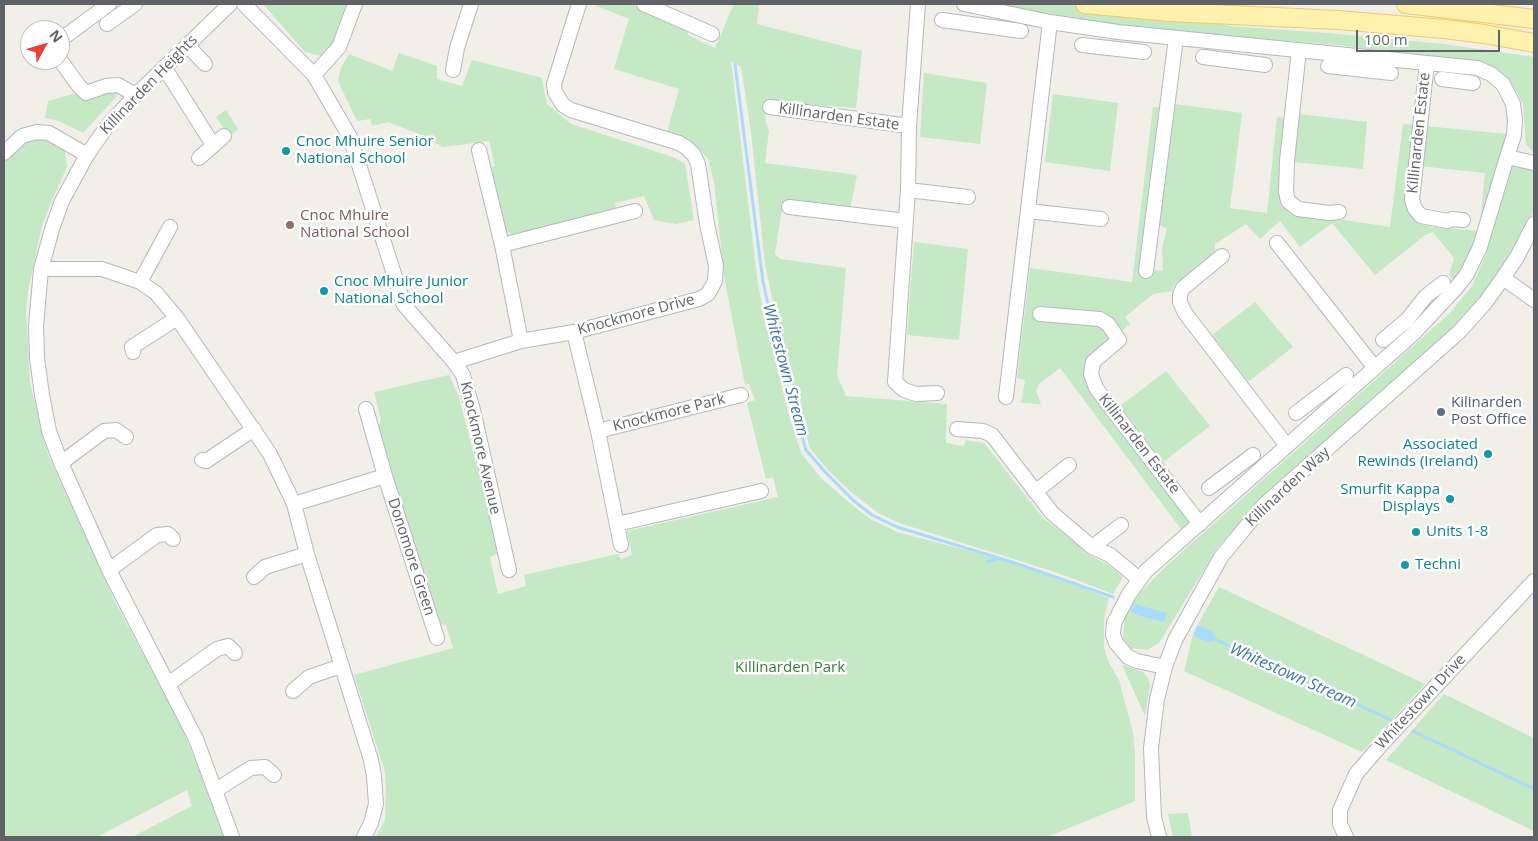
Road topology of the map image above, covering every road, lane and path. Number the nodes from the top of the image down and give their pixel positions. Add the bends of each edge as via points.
1 (109, 4) edge
2 (135, 4) edge
3 (230, 4) edge
4 (244, 4) edge
5 (354, 4) edge
6 (471, 4) edge
7 (579, 4) edge
8 (644, 4) edge
9 (918, 4) edge
10 (964, 4) edge
11 (1085, 4) edge
12 (1406, 4) edge
13 (986, 9) junction
14 (1235, 10) edge
15 (1253, 10) edge
16 (942, 20) dead end
17 (1534, 20) edge
18 (1050, 22) junction
19 (107, 24) dead end
20 (983, 25) junction
21 (1021, 31) dead end
22 (1118, 32) junction
23 (70, 33) edge
24 (712, 34) dead end
25 (1176, 38) junction
26 (1534, 43) edge
27 (187, 45) junction
28 (1082, 45) dead end
29 (1241, 45) junction
30 (1115, 48) junction
31 (1298, 50) junction
32 (1144, 52) dead end
33 (1203, 57) dead end
34 (1240, 62) junction
35 (1363, 63) junction
36 (1427, 63) junction
37 (205, 64) dead end
38 (1265, 64) dead end
39 (1328, 66) dead end
40 (1466, 67) junction
41 (164, 68) junction
42 (67, 70) edge
43 (453, 70) dead end
44 (1391, 73) dead end
45 (314, 74) junction
46 (1442, 79) dead end
47 (136, 95) junction
48 (770, 107) dead end
49 (909, 126) junction
50 (224, 136) dead end
51 (213, 145) junction
52 (479, 150) dead end
53 (4, 154) edge
54 (87, 155) junction
55 (1508, 157) junction
56 (199, 158) dead end
57 (1534, 162) edge
58 (908, 190) junction
59 (968, 197) dead end
60 (789, 207) dead end
61 (635, 211) dead end
62 (1028, 211) junction
63 (1339, 212) dead end
64 (1101, 219) dead end
65 (1463, 220) dead end
66 (906, 221) junction
67 (1534, 224) edge
68 (170, 227) dead end
69 (1277, 243) dead end
70 (502, 245) junction
71 (1222, 256) dead end
72 (41, 269) junction
73 (1146, 270) dead end
74 (1503, 278) junction
75 (140, 282) junction
76 (1444, 283) dead end
77 (1534, 300) edge
78 (1416, 309) junction
79 (1040, 314) dead end
80 (177, 318) junction
81 (1427, 320) junction
82 (574, 332) junction
83 (1384, 340) dead end
84 (521, 341) junction
85 (133, 352) dead end
86 (454, 362) junction
87 (1375, 368) junction
88 (1346, 374) dead end
89 (1327, 389) junction
90 (937, 394) dead end
91 (741, 395) dead end
92 (1006, 397) dead end
93 (1337, 402) junction
94 (366, 409) dead end
95 (1296, 413) dead end
96 (254, 429) junction
97 (957, 429) dead end
98 (598, 431) junction
99 (126, 437) dead end
100 (1287, 446) junction
101 (1253, 454) dead end
102 (202, 460) dead end
103 (61, 463) junction
104 (1069, 465) dead end
105 (1238, 466) junction
106 (385, 476) junction
107 (1250, 480) junction
108 (1209, 488) dead end
109 (761, 491) dead end
110 (1035, 492) junction
111 (294, 504) junction
112 (617, 524) junction
113 (1200, 524) junction
114 (1121, 525) dead end
115 (172, 539) dead end
116 (621, 545) dead end
117 (1092, 547) junction
118 (307, 554) junction
119 (109, 570) junction
120 (509, 570) dead end
121 (254, 577) dead end
122 (1138, 581) junction
123 (1534, 581) edge
124 (437, 638) dead end
125 (235, 653) dead end
126 (341, 666) junction
127 (1164, 667) junction
128 (168, 684) junction
129 (293, 691) dead end
130 (274, 775) dead end
131 (216, 790) junction
132 (232, 837) edge
133 (364, 837) edge
134 (1158, 837) edge
135 (1346, 837) edge

1 - 23 street
2 - 19 street
3 - 27 street, Killinarden Heights
4 - 45 street, Knockmore Avenue
5 - 45 street via 339,47
6 - 43 street
7 - 82 street, Knockmore Drive via 554,84 559,100 571,110 679,143 694,155 716,266 715,281 708,294 699,299
8 - 24 street
9 - 49 street, Killinarden Estate
10 - 13 street, Killinarden Estate
11 - 14 main road via 1170,12
12 - 17 main road
13 - 18 street, Killinarden Estate
13 - 20 street
14 - 15 main road
15 - 26 main road via 1444,29
16 - 20 street
18 - 22 street, Killinarden Estate
18 - 62 street
20 - 21 street
22 - 25 street, Killinarden Estate
22 - 30 street
25 - 29 street, Killinarden Estate
25 - 73 street
27 - 37 street
27 - 41 street, Killinarden Heights
28 - 30 street
29 - 31 street, Killinarden Estate
29 - 34 street
30 - 32 street
31 - 35 street, Killinarden Estate
31 - 63 street via 1287,161 1288,201 1298,209
33 - 34 street
34 - 38 street
35 - 36 street, Killinarden Estate
35 - 39 street, Killinarden Estate
35 - 44 street, Killinarden Estate
36 - 40 street, Killinarden Estate
36 - 65 street, Killinarden Estate via 1412,200 1422,216
40 - 46 street, Killinarden Estate via 1469,82
40 - 55 street, Killinarden Estate via 1491,74 1503,84 1513,104 1516,120
41 - 47 street, Killinarden Heights
41 - 51 street
42 - 47 street via 86,93 118,85
45 - 86 street, Knockmore Avenue via 350,137 404,305
47 - 54 street, Killinarden Heights via 108,125
48 - 49 street, Killinarden Estate
49 - 58 street, Killinarden Estate
50 - 51 street
51 - 56 street
52 - 70 street
53 - 54 street via 22,136 37,132 49,133
54 - 72 street, Killinarden Heights via 62,201
55 - 57 street
55 - 81 street, Killinarden Estate via 1474,260 1456,288
58 - 59 street
58 - 66 street, Killinarden Estate
60 - 66 street
61 - 70 street
62 - 64 street
62 - 92 street
66 - 90 street, Killinarden Estate via 895,382 916,394
67 - 74 street, Killinarden Way
68 - 75 street
69 - 87 street
70 - 84 street
71 - 100 street via 1183,288 1180,302 1185,313
72 - 75 street via 102,269
72 - 103 street, Killinarden Heights via 37,358 49,431
74 - 77 street
74 - 127 street, Killinarden Way via 1459,332 1264,505 1241,531 1221,556 1175,640
75 - 80 street via 156,293
76 - 78 street via 1426,296
78 - 81 street
78 - 83 street
79 - 113 street, Killinarden Estate via 1100,319 1108,324 1119,340 1093,362 1091,374 1096,388
80 - 85 street via 132,347
80 - 96 street
81 - 87 street, Killinarden Estate
82 - 84 street, Knockmore Drive
82 - 98 street, Knockmore Park
84 - 86 street, Knockmore Drive
86 - 120 street, Knockmore Avenue via 463,375 473,410
87 - 93 street, Killinarden Estate
88 - 89 street
89 - 93 street
89 - 95 street
91 - 98 street, Knockmore Park
93 - 100 street, Killinarden Estate
94 - 106 street, Donomore Green
96 - 102 street via 206,461
96 - 111 street
97 - 110 street via 992,436
98 - 112 street, Knockmore Park
99 - 103 street via 116,430 104,431
100 - 107 street, Killinarden Estate
101 - 105 street
103 - 119 street, Killinarden Heights
104 - 110 street
105 - 107 street
105 - 108 street
106 - 111 street
106 - 124 street, Donomore Green
107 - 113 street, Killinarden Estate
109 - 112 street
110 - 117 street via 1052,513
111 - 118 street
112 - 116 street, Knockmore Park
113 - 122 street, Killinarden Estate
114 - 117 street
115 - 119 street via 168,534 157,535
117 - 122 street via 1110,555
118 - 121 street via 265,567
118 - 126 street
119 - 128 street, Killinarden Heights
122 - 127 street, Killinarden Estate via 1118,613 1113,635 1128,657
123 - 135 street, Whitestown Drive via 1356,774 1340,810 1340,824
125 - 128 street via 228,646 217,649
126 - 129 street via 309,677
126 - 133 street via 374,776 376,804
127 - 134 street, Killinarden Way via 1151,748
128 - 131 street, Killinarden Heights via 196,739
130 - 131 street via 265,767 251,768
131 - 132 street, Killinarden Heights

